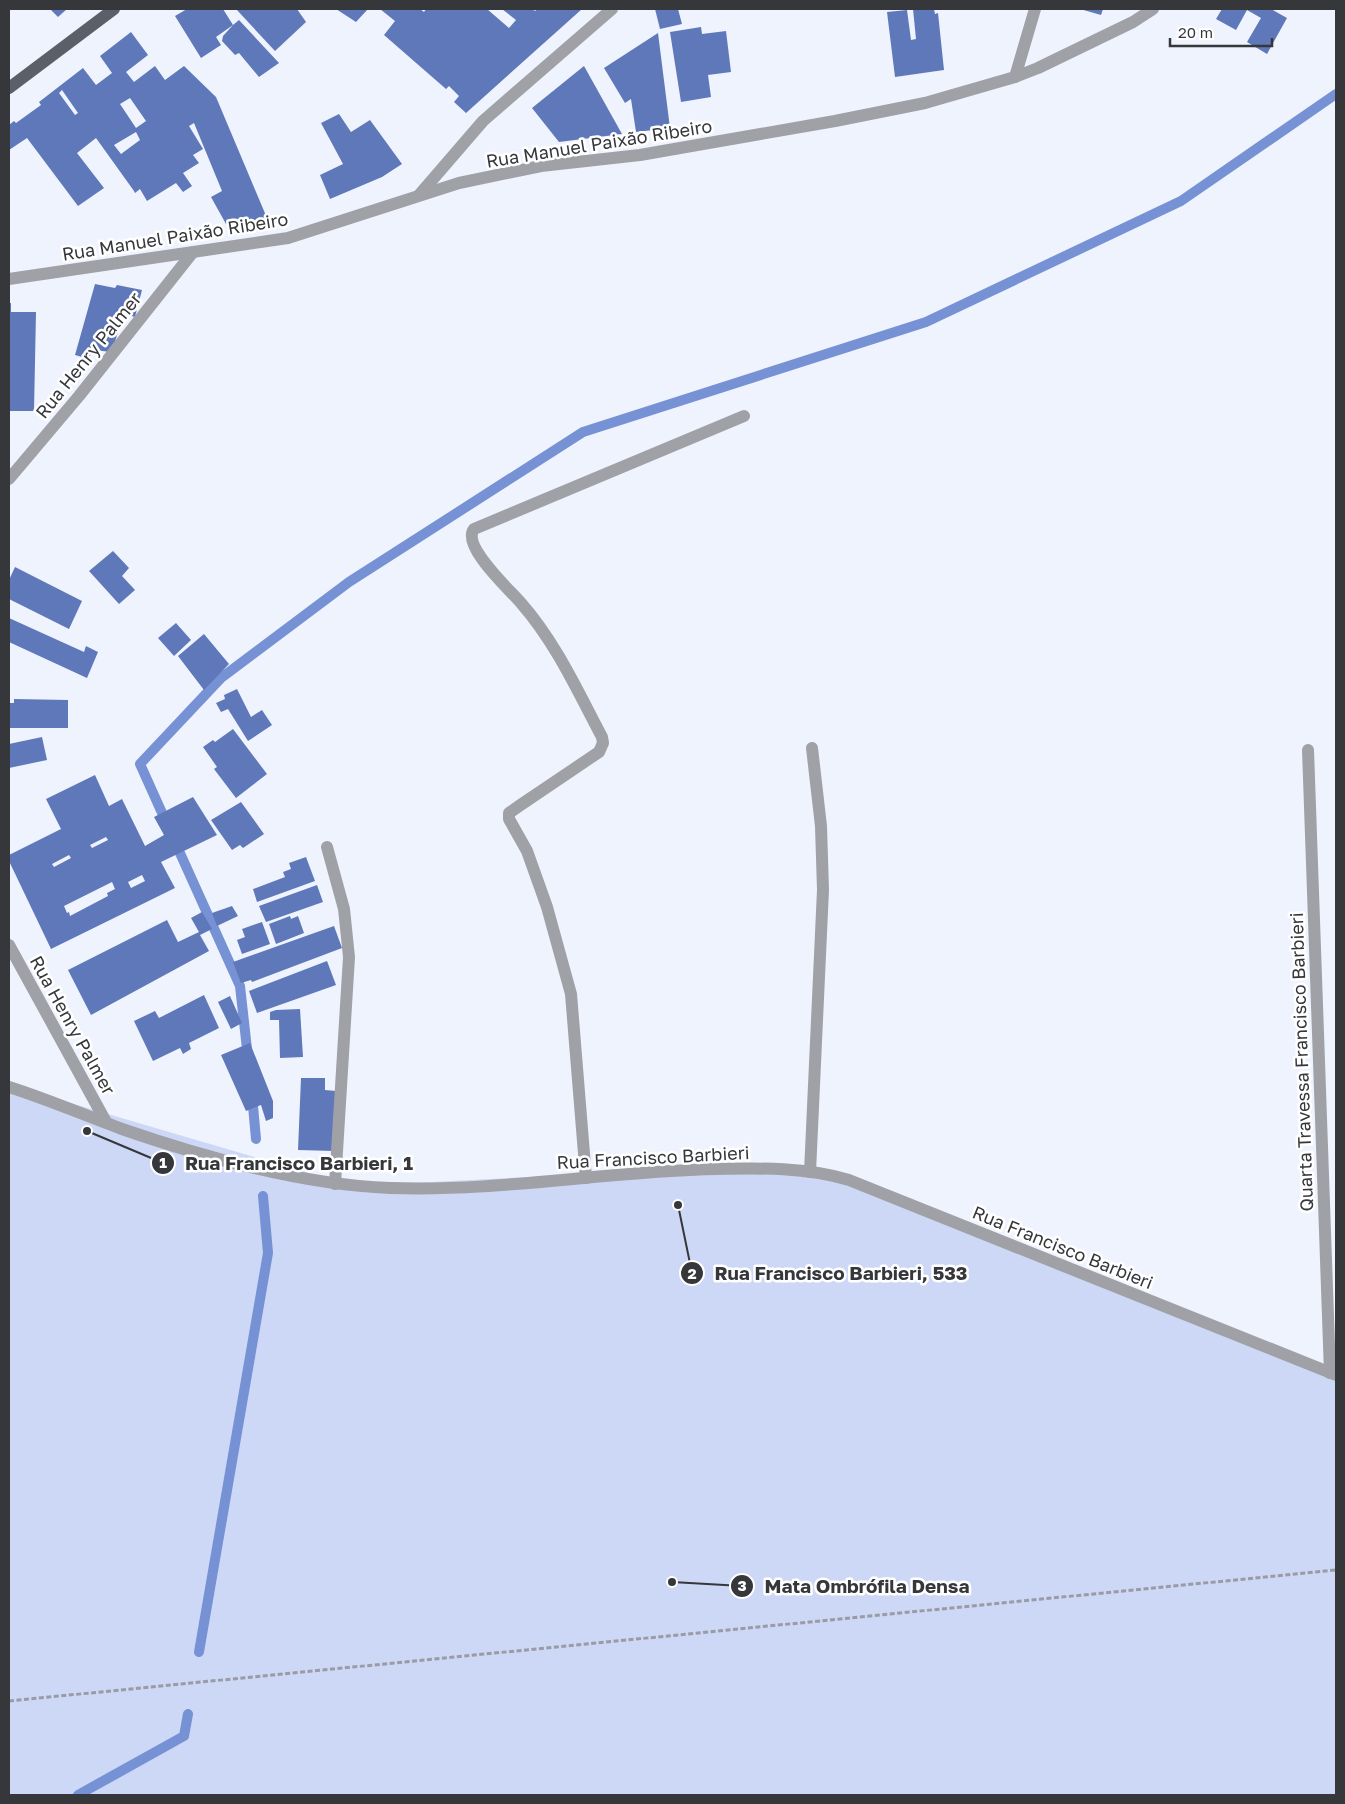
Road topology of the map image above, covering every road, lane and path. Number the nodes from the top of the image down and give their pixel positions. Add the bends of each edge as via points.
1 (114, 9) edge
2 (612, 9) edge
3 (1035, 9) edge
4 (1153, 9) edge
5 (1015, 77) junction
6 (9, 88) edge
7 (420, 194) junction
8 (193, 252) junction
9 (9, 279) edge
10 (744, 416) dead end
11 (9, 480) edge
12 (812, 748) dead end
13 (1308, 750) dead end
14 (328, 847) dead end
15 (9, 944) edge
16 (9, 1087) edge
17 (106, 1122) junction
18 (810, 1172) junction
19 (586, 1178) junction
20 (335, 1184) junction
21 (1333, 1374) edge
22 (1336, 1570) edge
23 (9, 1701) edge

1 - 6 main road
2 - 7 street via 483,122
3 - 5 street
4 - 5 street, Rua Manuel Paixão Ribeiro via 1134,22
5 - 7 street, Rua Manuel Paixão Ribeiro via 924,103 844,120 640,155 540,166 459,182
7 - 8 street, Rua Manuel Paixão Ribeiro via 288,238
8 - 9 street, Rua Manuel Paixão Ribeiro
8 - 11 street, Rua Henry Palmer
10 - 19 street via 471,533 476,550 490,569 552,641 602,737 599,752 509,814 530,860 562,956 571,994
12 - 18 street via 821,826 823,890
13 - 21 street, Quarta Travessa Francisco Barbieri
14 - 20 street via 344,909 349,958
15 - 17 street, Rua Henry Palmer
16 - 17 street, Rua Francisco Barbieri
17 - 20 street, Rua Francisco Barbieri via 200,1154
18 - 19 street, Rua Francisco Barbieri via 765,1168 686,1169
18 - 21 street, Rua Francisco Barbieri via 849,1180
19 - 20 street, Rua Francisco Barbieri via 415,1188
22 - 23 path

